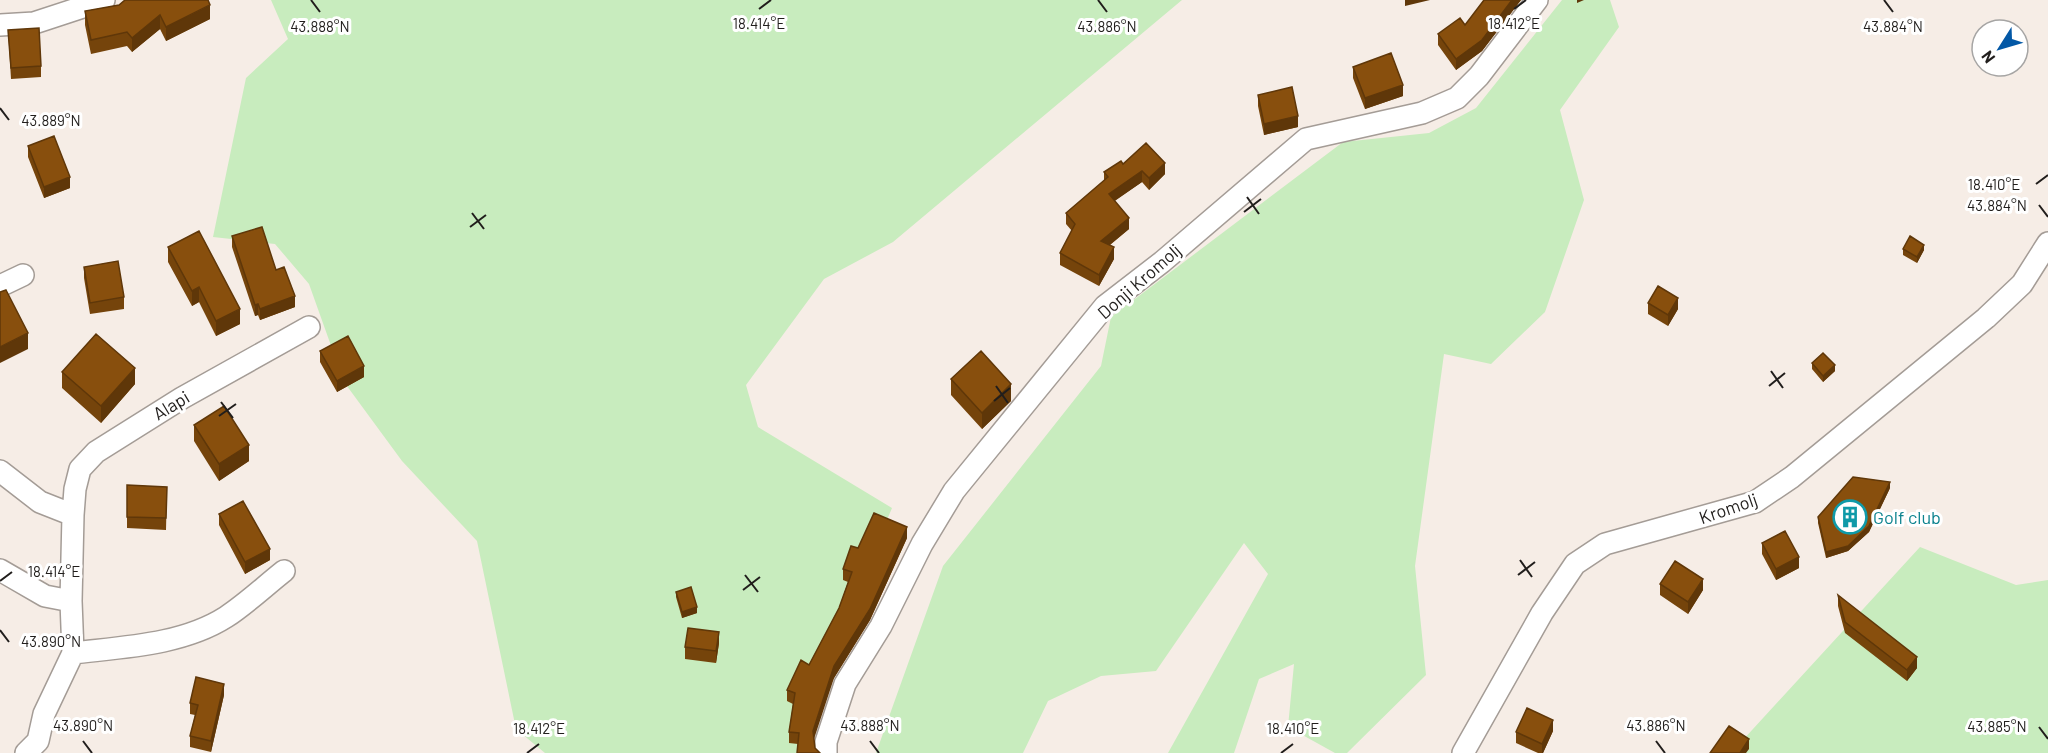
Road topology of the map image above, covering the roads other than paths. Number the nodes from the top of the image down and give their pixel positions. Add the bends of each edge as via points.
1 (104, 0) edge
2 (1537, 0) edge
3 (0, 26) edge
4 (2048, 243) edge
5 (23, 275) dead end
6 (0, 286) edge
7 (309, 327) dead end
8 (0, 471) edge
9 (74, 515) junction
10 (0, 570) edge
11 (284, 571) dead end
12 (71, 601) junction
13 (73, 653) junction
14 (26, 753) edge
15 (826, 753) edge
16 (1463, 753) edge

1 - 3 street via 34,23
2 - 15 street, Donji Kromolj via 1479,76 1457,98 1422,113 1306,139 1105,306 954,491 845,684
4 - 16 street, Kromolj via 2022,284 1986,318 1792,477 1755,502 1605,544 1575,564 1542,613
5 - 6 street
7 - 9 street, Alapi via 182,398 96,452 80,470
8 - 9 street via 40,502
9 - 12 street, Alapi
10 - 12 street via 45,596
11 - 13 street via 226,617 206,627 171,638
12 - 13 street, Alapi
13 - 14 street, Alapi via 44,714 38,741

